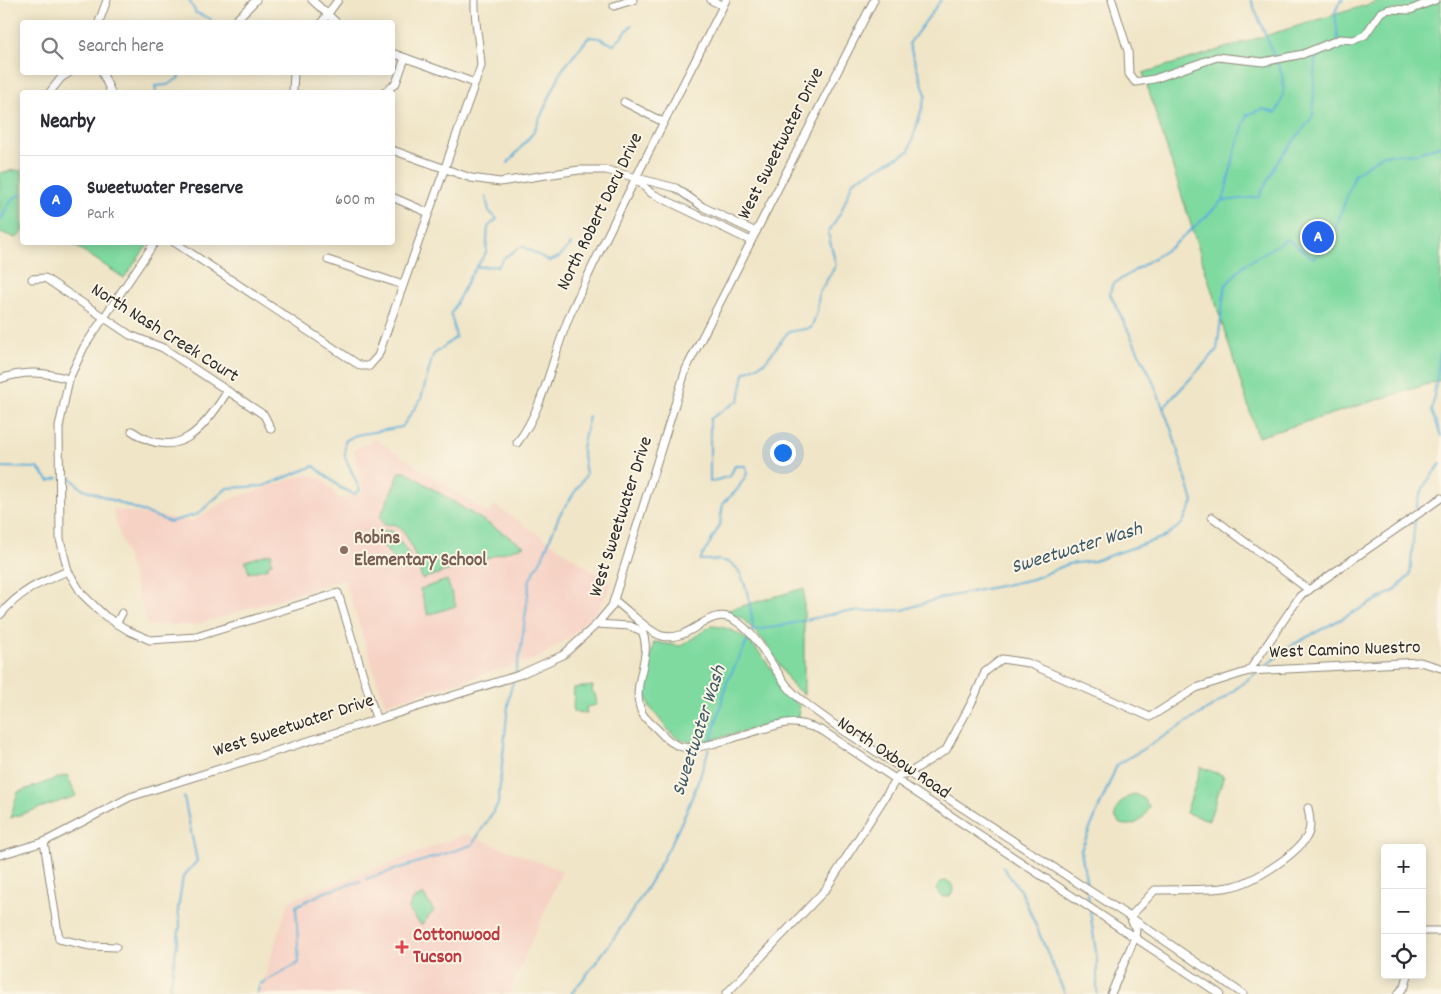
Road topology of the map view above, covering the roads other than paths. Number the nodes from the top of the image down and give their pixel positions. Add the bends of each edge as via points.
1 (107, 0) edge
2 (256, 0) edge
3 (312, 0) edge
4 (338, 0) edge
5 (476, 0) edge
6 (633, 0) edge
7 (711, 0) edge
8 (874, 0) edge
9 (1112, 0) edge
10 (1435, 0) edge
11 (724, 3) edge
12 (614, 6) dead end
13 (327, 14) junction
14 (100, 20) edge
15 (236, 20) edge
16 (323, 20) edge
17 (334, 20) edge
18 (395, 54) edge
19 (405, 58) junction
20 (66, 75) edge
21 (103, 75) edge
22 (294, 75) edge
23 (475, 83) junction
24 (52, 90) edge
25 (110, 90) edge
26 (293, 90) edge
27 (387, 90) edge
28 (624, 102) dead end
29 (663, 122) junction
30 (395, 151) edge
31 (445, 169) junction
32 (636, 178) junction
33 (395, 198) edge
34 (429, 213) junction
35 (756, 232) junction
36 (751, 241) junction
37 (153, 245) edge
38 (179, 245) edge
39 (328, 260) dead end
40 (32, 279) dead end
41 (403, 285) junction
42 (104, 318) junction
43 (0, 379) edge
44 (69, 379) junction
45 (227, 392) junction
46 (271, 429) dead end
47 (132, 431) dead end
48 (517, 443) dead end
49 (1441, 498) edge
50 (1212, 518) dead end
51 (68, 571) junction
52 (1309, 590) junction
53 (614, 600) junction
54 (122, 613) dead end
55 (0, 615) edge
56 (116, 624) junction
57 (597, 624) junction
58 (1441, 668) edge
59 (1249, 671) junction
60 (376, 718) junction
61 (909, 773) junction
62 (895, 781) junction
63 (1308, 808) dead end
64 (44, 842) junction
65 (0, 855) edge
66 (1130, 917) junction
67 (1426, 931) edge
68 (1441, 931) edge
69 (1135, 937) junction
70 (116, 947) dead end
71 (1407, 979) edge
72 (726, 994) edge
73 (1111, 994) edge
74 (1220, 994) edge
75 (1243, 994) edge
76 (1398, 994) edge

1 - 14 street
2 - 15 street
3 - 13 street
4 - 13 street
5 - 23 street via 474,22 481,66
6 - 12 street
7 - 11 street
8 - 35 street, West Sweetwater Drive
9 - 10 street via 1128,51 1129,74 1135,82 1154,79 1217,57 1264,62 1303,54 1340,39 1354,40 1364,35 1381,12 1410,10
11 - 29 street, North Robert Daru Drive
13 - 16 street
13 - 17 street
18 - 19 street
19 - 23 street
19 - 27 street via 396,83
20 - 24 street
21 - 25 street
22 - 26 street
23 - 31 street
28 - 29 street
29 - 32 street, North Robert Daru Drive
30 - 31 street
31 - 32 street via 471,178 500,182 579,170 606,170
31 - 34 street
32 - 35 street via 676,188 703,207
32 - 36 street via 652,193
32 - 48 street, North Robert Daru Drive via 571,312 529,426
33 - 34 street
34 - 41 street
35 - 36 street, West Sweetwater Drive
36 - 53 street, West Sweetwater Drive via 686,369
37 - 42 street
38 - 41 street via 356,363 370,369 378,356
39 - 41 street
40 - 42 street, North Nash Creek Court via 45,278
42 - 44 street via 84,347
42 - 45 street, North Nash Creek Court via 130,335 163,348
43 - 44 street via 17,373 41,372
44 - 51 street via 59,426 60,540
45 - 46 street, North Nash Creek Court via 264,415
45 - 47 street via 211,418 187,438 162,443 146,441
49 - 52 street, West Camino Nuestro
50 - 52 street
51 - 55 street via 31,586 14,598
51 - 56 street via 82,594
52 - 59 street, West Camino Nuestro via 1300,596
53 - 57 street, West Sweetwater Drive
53 - 61 street, North Oxbow Road via 644,626 661,635 677,637 703,620 719,617 735,620 757,642 788,687 801,699
54 - 56 street
56 - 60 street via 150,640 196,637 338,593
57 - 60 street, West Sweetwater Drive via 563,655 519,675
57 - 62 street, North Oxbow Road via 630,626 642,631 647,643 637,685 642,713 668,740 682,748 787,723 804,724 823,731
58 - 59 street, West Camino Nuestro via 1420,662
59 - 61 street, West Camino Nuestro via 1196,688 1150,716 1028,663 1002,659 985,672 946,750
60 - 64 street, West Sweetwater Drive via 130,798
61 - 62 street, West Camino Nuestro via 899,775
61 - 66 street, North Oxbow Road
62 - 69 street, North Oxbow Road
62 - 72 street, West Camino Nuestro via 826,889
63 - 66 street via 1311,824 1307,838 1255,879 1229,887 1155,890
64 - 65 street, West Sweetwater Drive
64 - 70 street via 59,939 90,946
66 - 69 street via 1136,930
66 - 75 street, North Oxbow Road
67 - 68 street
69 - 73 street
69 - 74 street, North Oxbow Road
71 - 76 street

